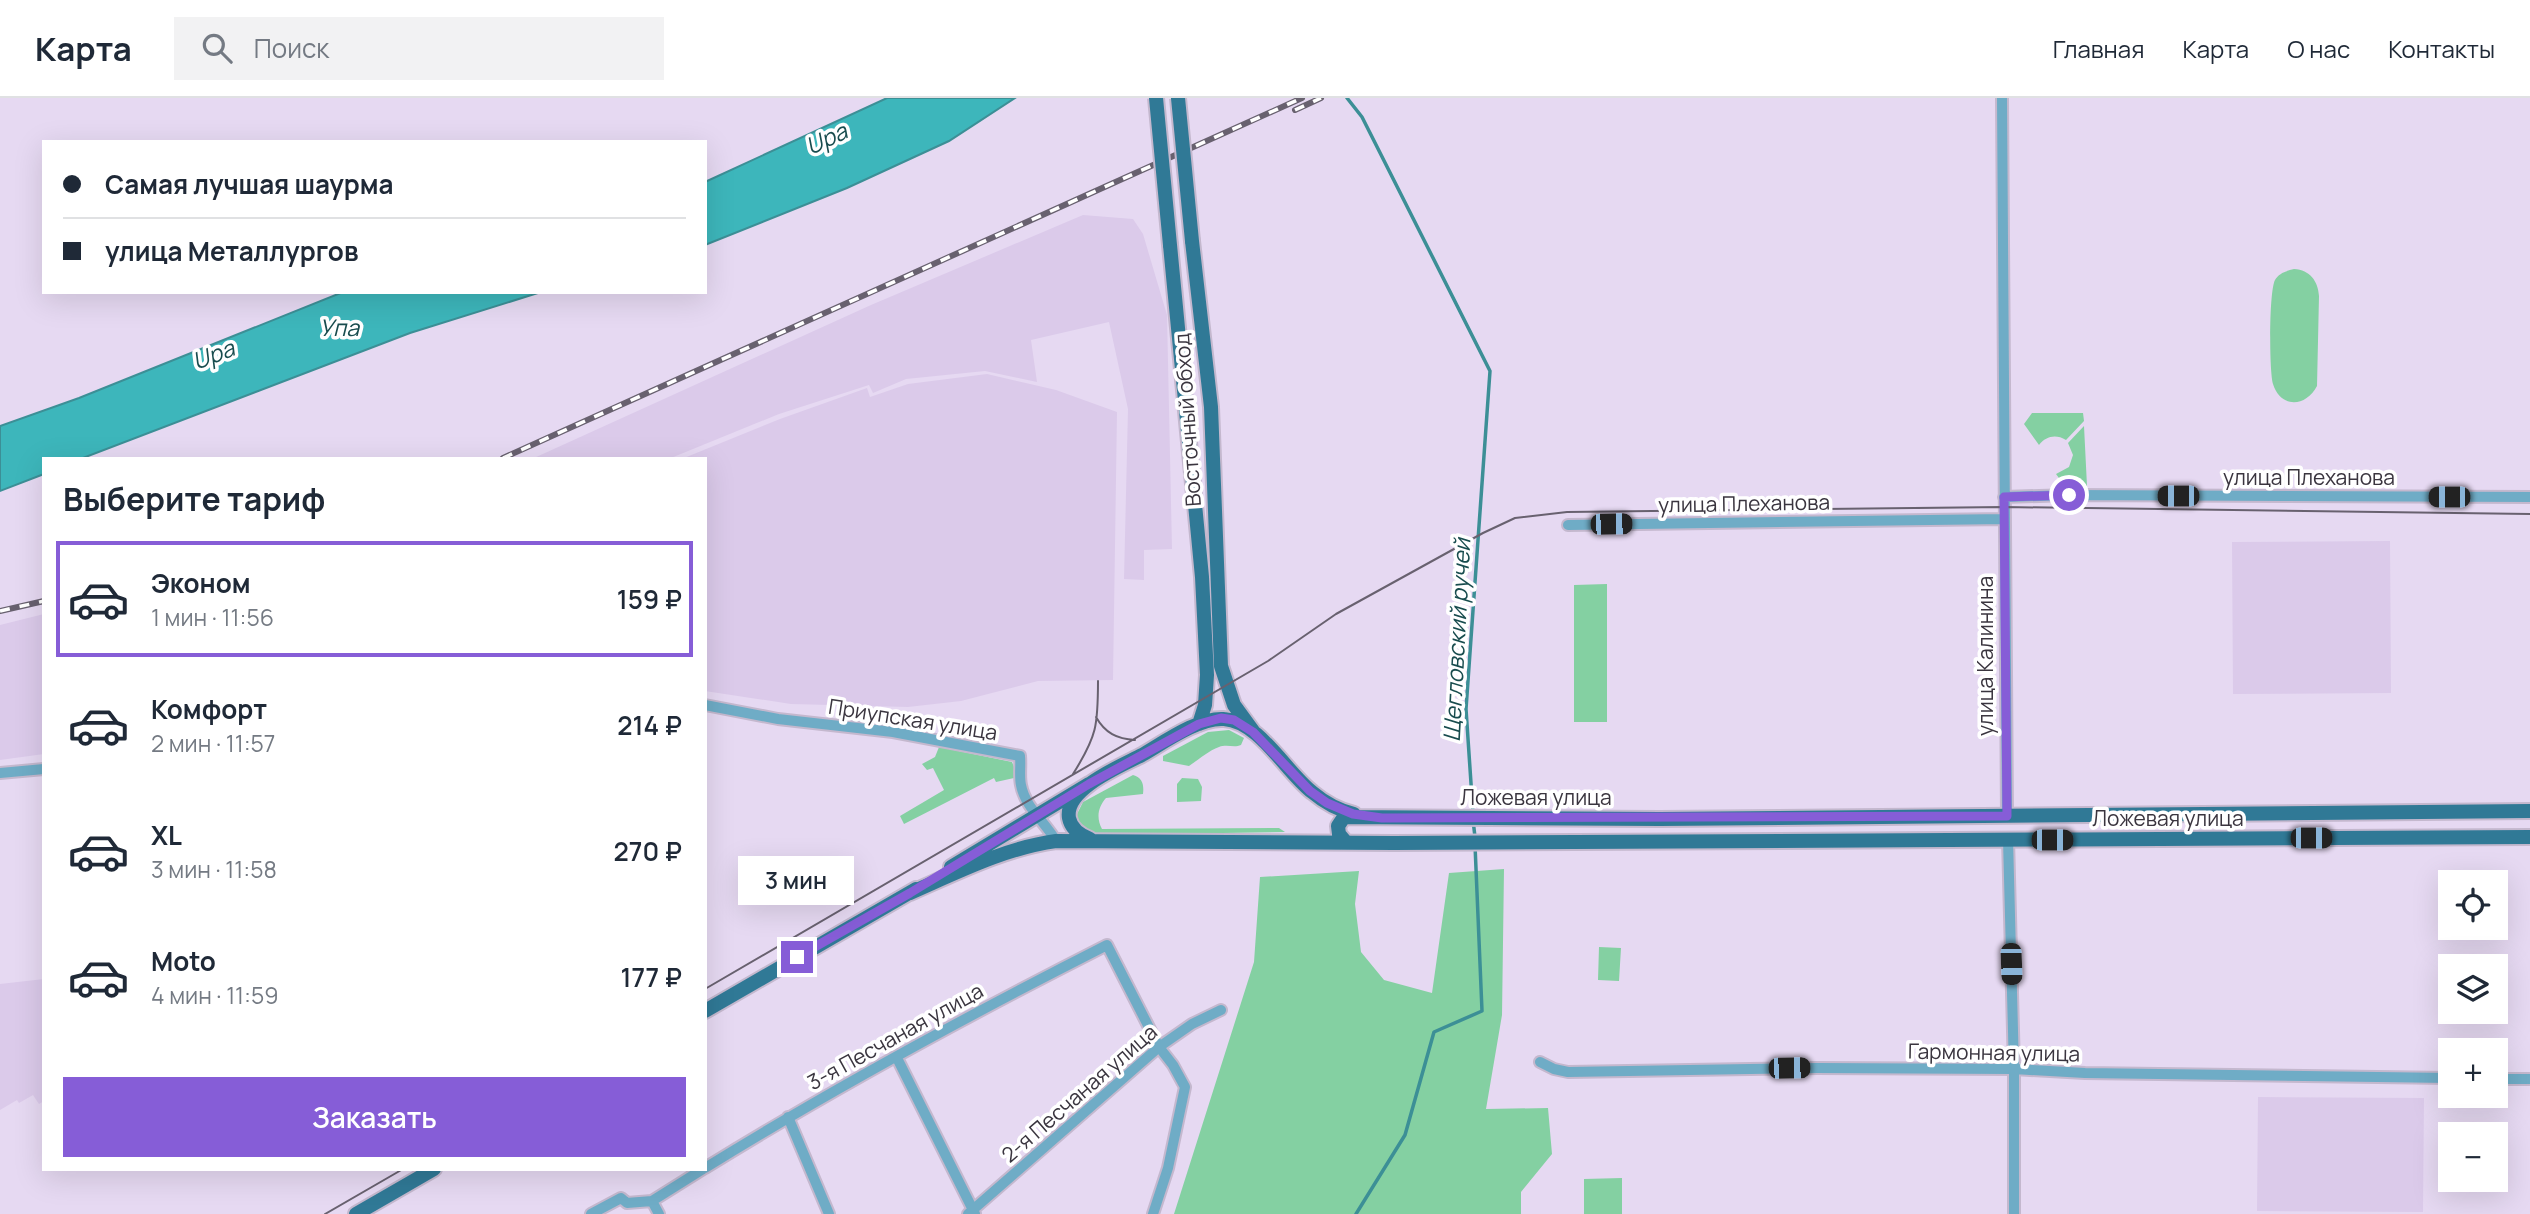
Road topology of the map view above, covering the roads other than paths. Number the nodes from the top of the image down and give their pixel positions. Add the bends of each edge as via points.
1 (1156, 98) edge
2 (1178, 98) edge
3 (2002, 98) edge
4 (2004, 497) junction
5 (2530, 497) edge
6 (2004, 519) junction
7 (1568, 525) dead end
8 (707, 705) edge
9 (1199, 724) junction
10 (1253, 732) junction
11 (42, 769) edge
12 (0, 773) edge
13 (1089, 784) junction
14 (2530, 811) edge
15 (1036, 815) junction
16 (2007, 816) junction
17 (1382, 818) junction
18 (1520, 818) junction
19 (2530, 837) edge
20 (2008, 839) junction
21 (1091, 840) junction
22 (1056, 841) junction
23 (1345, 841) junction
24 (1518, 841) junction
25 (910, 893) junction
26 (707, 1010) edge
27 (1221, 1010) dead end
28 (1159, 1047) junction
29 (897, 1058) junction
30 (1540, 1062) dead end
31 (2014, 1069) junction
32 (2438, 1078) edge
33 (2508, 1079) edge
34 (2530, 1079) edge
35 (788, 1116) junction
36 (707, 1166) edge
37 (431, 1171) edge
38 (699, 1171) edge
39 (652, 1201) junction
40 (972, 1213) edge
41 (356, 1214) edge
42 (591, 1214) edge
43 (659, 1214) edge
44 (829, 1214) edge
45 (1153, 1214) edge
46 (2014, 1214) edge

1 - 9 main road, Восточный обход, bridge via 1202,577 1207,675
2 - 10 main road, Восточный обход, bridge via 1211,407 1221,666 1234,705
3 - 4 street, улица Калинина
4 - 5 street, улица Плеханова
4 - 6 street, улица Калинина
6 - 7 street, улица Плеханова
6 - 16 street, улица Калинина
8 - 15 street, Приупская улица via 1020,757 1021,784
9 - 10 main road, Ложевая улица via 1221,718
9 - 13 main road, Ложевая улица
10 - 17 main road, Ложевая улица via 1327,803 1353,814
11 - 12 street
13 - 15 main road
13 - 21 main road, Ложевая улица via 1072,801 1069,812 1074,829
14 - 16 main road, Ложевая улица
15 - 22 street, Приупская улица
15 - 25 main road
16 - 18 main road, Ложевая улица
16 - 20 main road, улица Калинина
17 - 18 main road, Ложевая улица
17 - 23 main road, Ложевая улица via 1344,817 1338,826
18 - 24 main road via 1527,831
19 - 20 main road, Ложевая улица
20 - 24 main road, Ложевая улица
20 - 31 street, улица Калинина
21 - 22 main road
21 - 23 main road, Ложевая улица
22 - 25 main road via 1026,845
23 - 24 main road, Ложевая улица
25 - 26 main road
27 - 28 street, 2-я Песчаная улица
28 - 29 street, 3-я Песчаная улица via 1107,945 961,1019
28 - 40 street, 2-я Песчаная улица
28 - 45 street via 1185,1087
29 - 35 street, 3-я Песчаная улица
29 - 40 street
30 - 31 street, Гармонная улица via 1568,1072
31 - 32 street, Гармонная улица
31 - 46 street, улица Калинина
33 - 34 street
35 - 36 street, 3-я Песчаная улица
35 - 44 street
37 - 41 main road
38 - 39 street, 3-я Песчаная улица
39 - 42 street via 627,1203 621,1198
39 - 43 street

